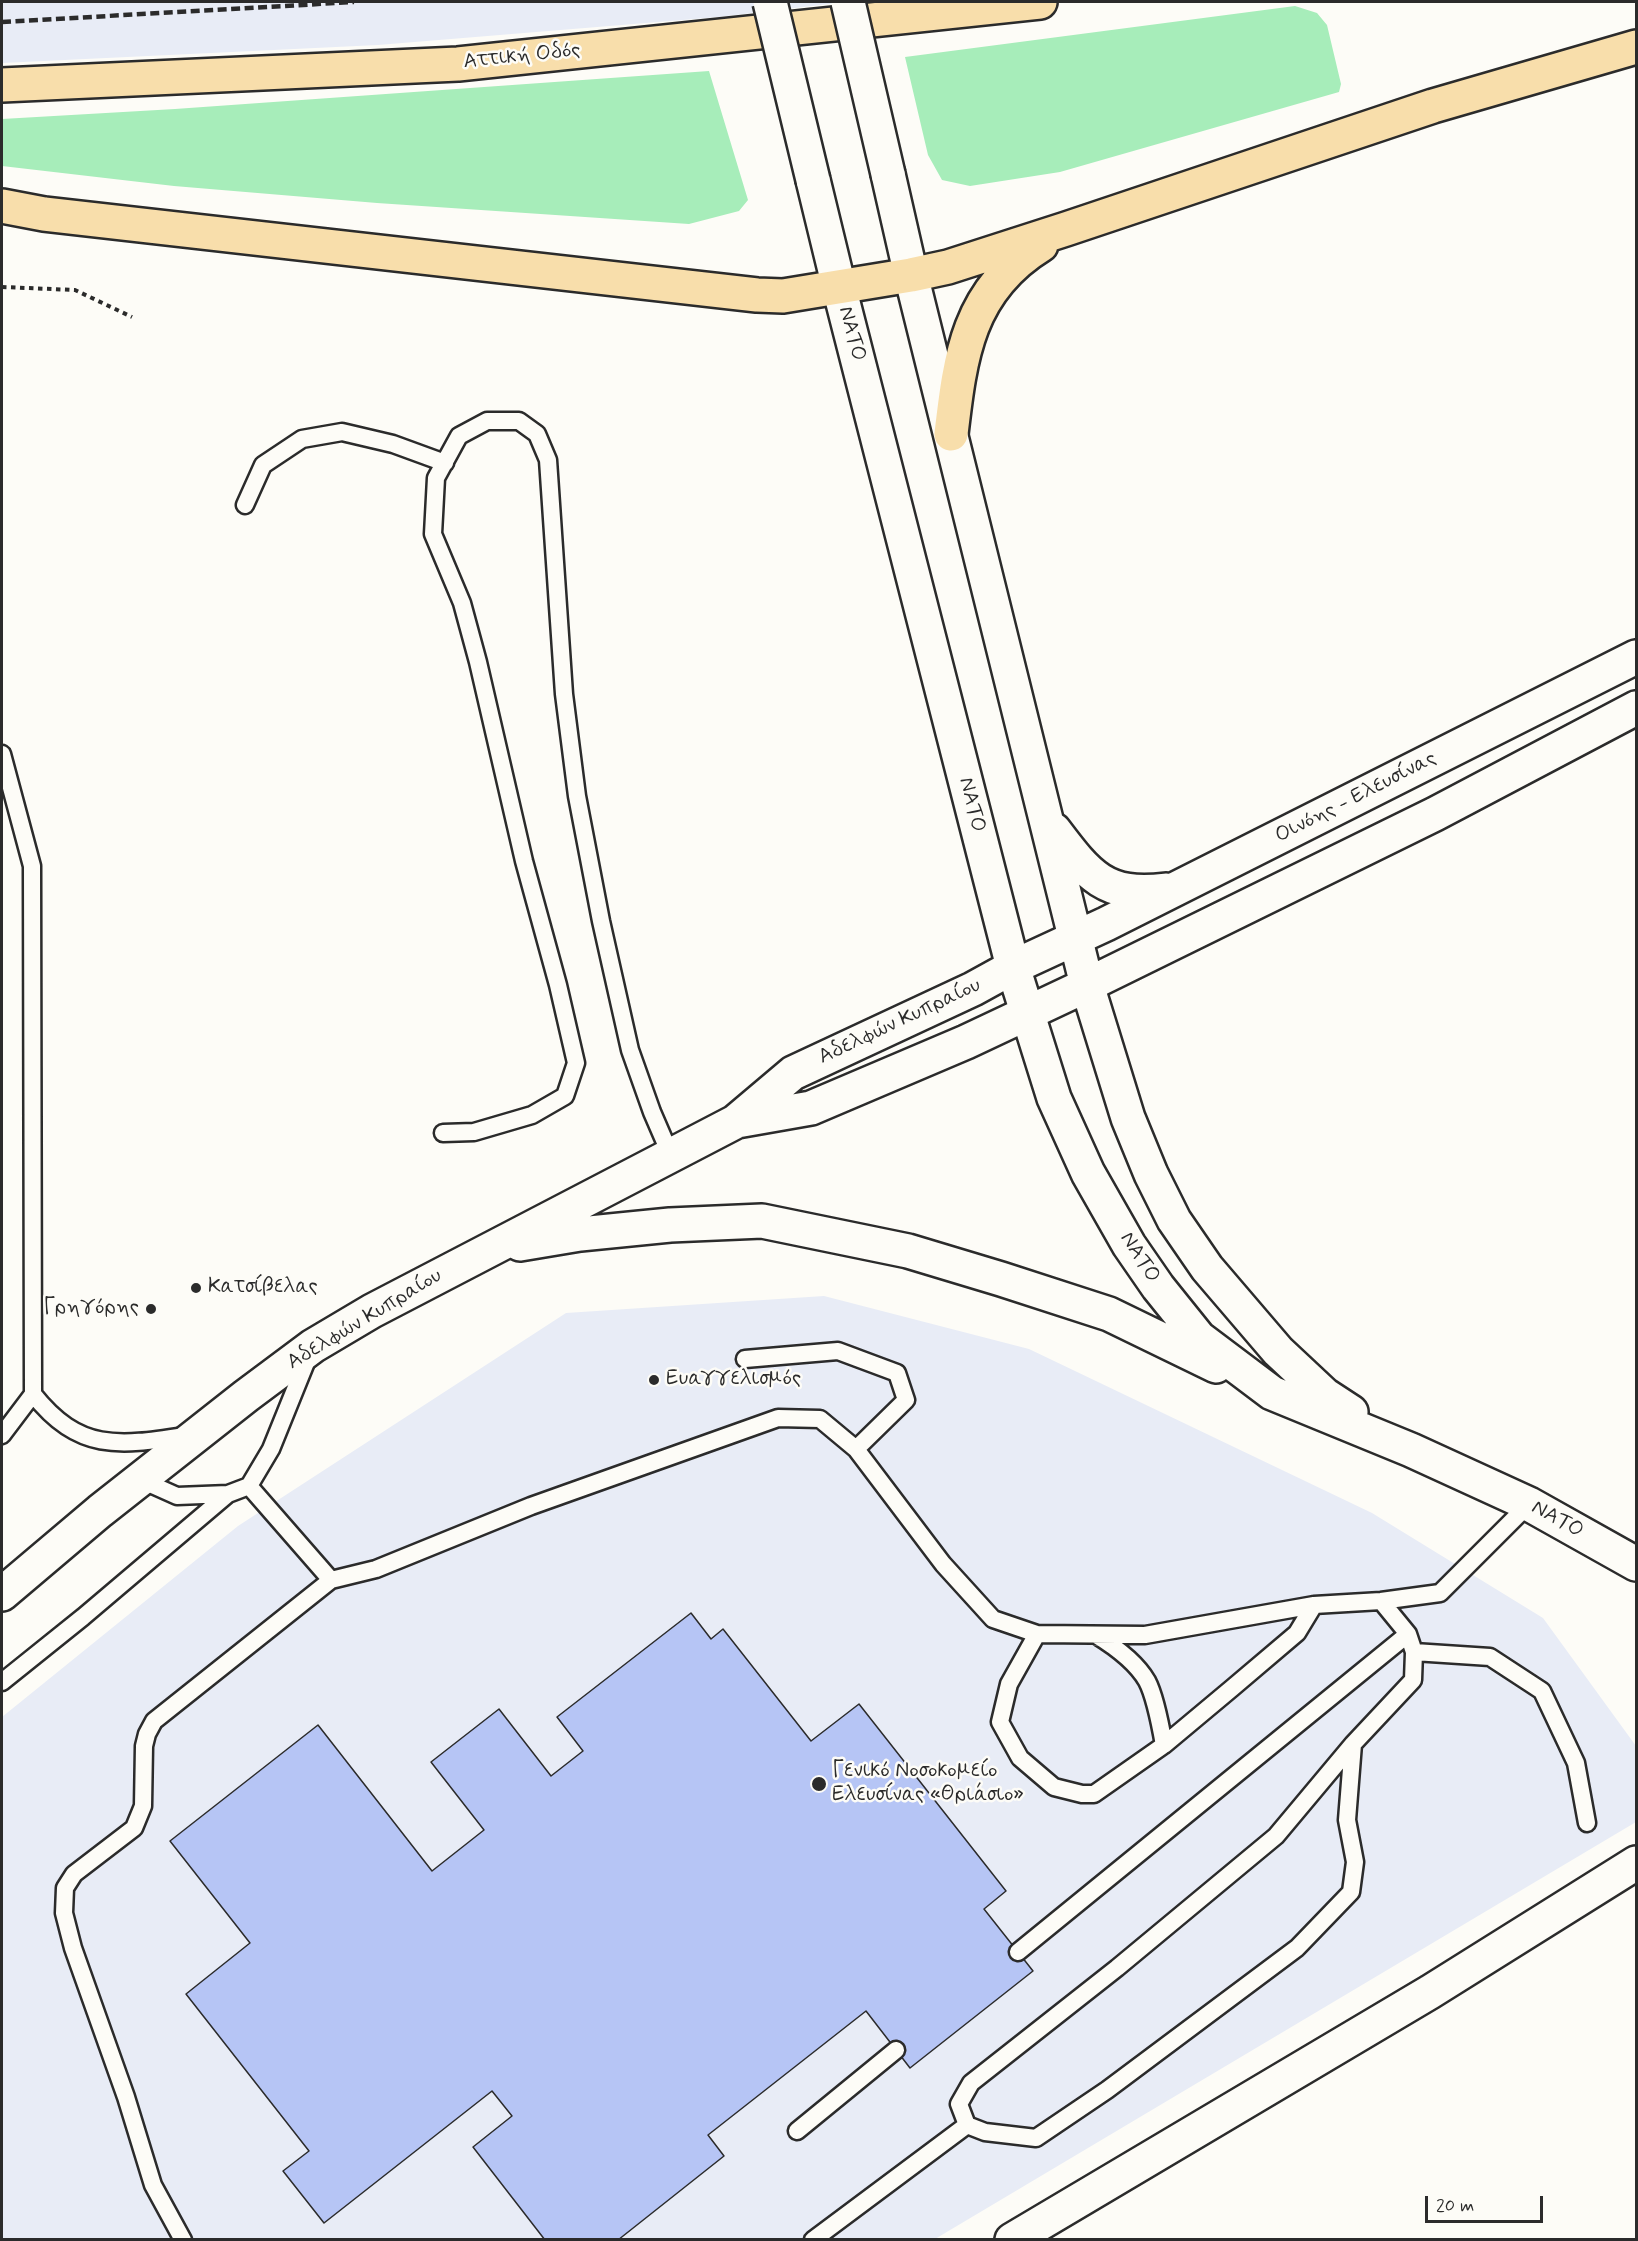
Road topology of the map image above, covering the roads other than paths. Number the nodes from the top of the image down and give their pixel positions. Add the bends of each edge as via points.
1 (770, 2) edge
2 (848, 2) edge
3 (1040, 2) edge
4 (1636, 47) edge
5 (2, 85) edge
6 (2, 206) edge
7 (1066, 229) junction
8 (911, 275) junction
9 (839, 287) junction
10 (951, 435) junction
11 (445, 463) junction
12 (245, 505) dead end
13 (1636, 657) edge
14 (1636, 708) edge
15 (2, 754) edge
16 (1046, 820) junction
17 (1177, 888) junction
18 (1076, 938) junction
19 (1013, 967) junction
20 (1087, 985) junction
21 (1028, 1012) junction
22 (735, 1122) junction
23 (443, 1133) dead end
24 (671, 1156) junction
25 (491, 1248) junction
26 (313, 1346) junction
27 (745, 1359) dead end
28 (1272, 1393) junction
29 (33, 1394) junction
30 (200, 1434) junction
31 (2, 1435) edge
32 (856, 1449) junction
33 (1411, 1450) junction
34 (139, 1479) junction
35 (249, 1486) junction
36 (228, 1494) junction
37 (1529, 1504) junction
38 (1636, 1564) edge
39 (331, 1580) junction
40 (2, 1594) edge
41 (1381, 1601) junction
42 (1314, 1605) junction
43 (1037, 1634) junction
44 (1095, 1634) junction
45 (1408, 1634) junction
46 (1414, 1652) junction
47 (2, 1682) edge
48 (1164, 1744) junction
49 (1353, 1744) junction
50 (1587, 1822) dead end
51 (1636, 1863) edge
52 (1018, 1952) dead end
53 (896, 2050) dead end
54 (967, 2125) junction
55 (797, 2131) dead end
56 (183, 2240) edge
57 (813, 2240) edge
58 (1012, 2240) edge

1 - 9 main road, ΝΑΤΟ, bridge
2 - 8 main road, ΝΑΤΟ, bridge
3 - 5 highway, Αττική Οδός via 458,64
4 - 7 highway via 1433,106
6 - 9 highway via 44,214 757,295 783,296
7 - 8 highway
7 - 10 highway via 1021,257 993,286 983,303 969,333 957,379
8 - 9 highway
8 - 10 main road, ΝΑΤΟ
9 - 19 main road, ΝΑΤΟ
10 - 16 main road, ΝΑΤΟ
11 - 12 lane via 393,444 342,432 302,439 263,465
11 - 23 lane via 436,478 433,534 462,603 478,662 576,1063 565,1096 532,1115 474,1132
11 - 24 lane via 459,436 487,421 519,421 537,434 548,460 564,694 577,796 630,1050
13 - 17 main road, Οινόης - Ελευσίνας
14 - 20 main road via 1435,814
15 - 29 lane via 32,866
16 - 17 main road via 1078,862 1100,881 1128,891
16 - 18 main road, ΝΑΤΟ
17 - 18 main road, Οινόης - Ελευσίνας
18 - 19 main road, Αδελφών Κυπραίου
18 - 20 main road, ΝΑΤΟ
19 - 21 main road, ΝΑΤΟ
19 - 22 main road, Αδελφών Κυπραίου via 793,1073
20 - 21 main road, Αδελφών Κυπραίου
20 - 33 main road, ΝΑΤΟ via 1128,1118 1174,1220 1222,1285 1286,1358 1325,1395
21 - 22 main road, Αδελφών Κυπραίου via 811,1108
21 - 28 main road, ΝΑΤΟ via 1054,1098 1088,1173 1129,1245 1199,1338
22 - 24 main road, Αδελφών Κυπραίου
24 - 25 main road, Αδελφών Κυπραίου
25 - 26 main road, Αδελφών Κυπραίου
25 - 28 main road via 670,1225 762,1221 908,1251 1109,1314
26 - 30 main road, Αδελφών Κυπραίου
26 - 35 lane via 271,1449
27 - 32 lane via 838,1351 897,1373 906,1400
28 - 33 main road, ΝΑΤΟ
29 - 30 lane via 49,1414 76,1434 114,1443
29 - 31 lane
30 - 34 main road, Αδελφών Κυπραίου
32 - 39 lane via 820,1419 778,1418 542,1502 376,1569
32 - 43 lane via 943,1564 993,1618
33 - 37 main road, ΝΑΤΟ
34 - 36 lane via 177,1496
34 - 40 main road, Αδελφών Κυπραίου
35 - 36 lane
35 - 39 lane
36 - 47 lane
37 - 38 main road, ΝΑΤΟ
37 - 41 lane via 1440,1593
39 - 56 lane via 154,1721 144,1746 143,1806 134,1828 74,1874 65,1888 64,1913 73,1948 153,2185
41 - 42 lane
41 - 45 lane
42 - 44 lane via 1145,1635
42 - 48 lane via 1297,1633
43 - 44 lane
43 - 48 lane via 1009,1684 1000,1722 1020,1758 1054,1787 1094,1794
44 - 48 lane via 1119,1650 1147,1682
45 - 46 lane
45 - 52 lane
46 - 49 lane via 1413,1680
46 - 50 lane via 1490,1657 1542,1691 1576,1763
49 - 54 lane via 1276,1836 971,2083 959,2104
49 - 54 lane via 1347,1820 1354,1862 1351,1892 1297,1948 1035,2139 985,2132
51 - 58 main road via 1430,1992
53 - 55 lane
54 - 57 lane

